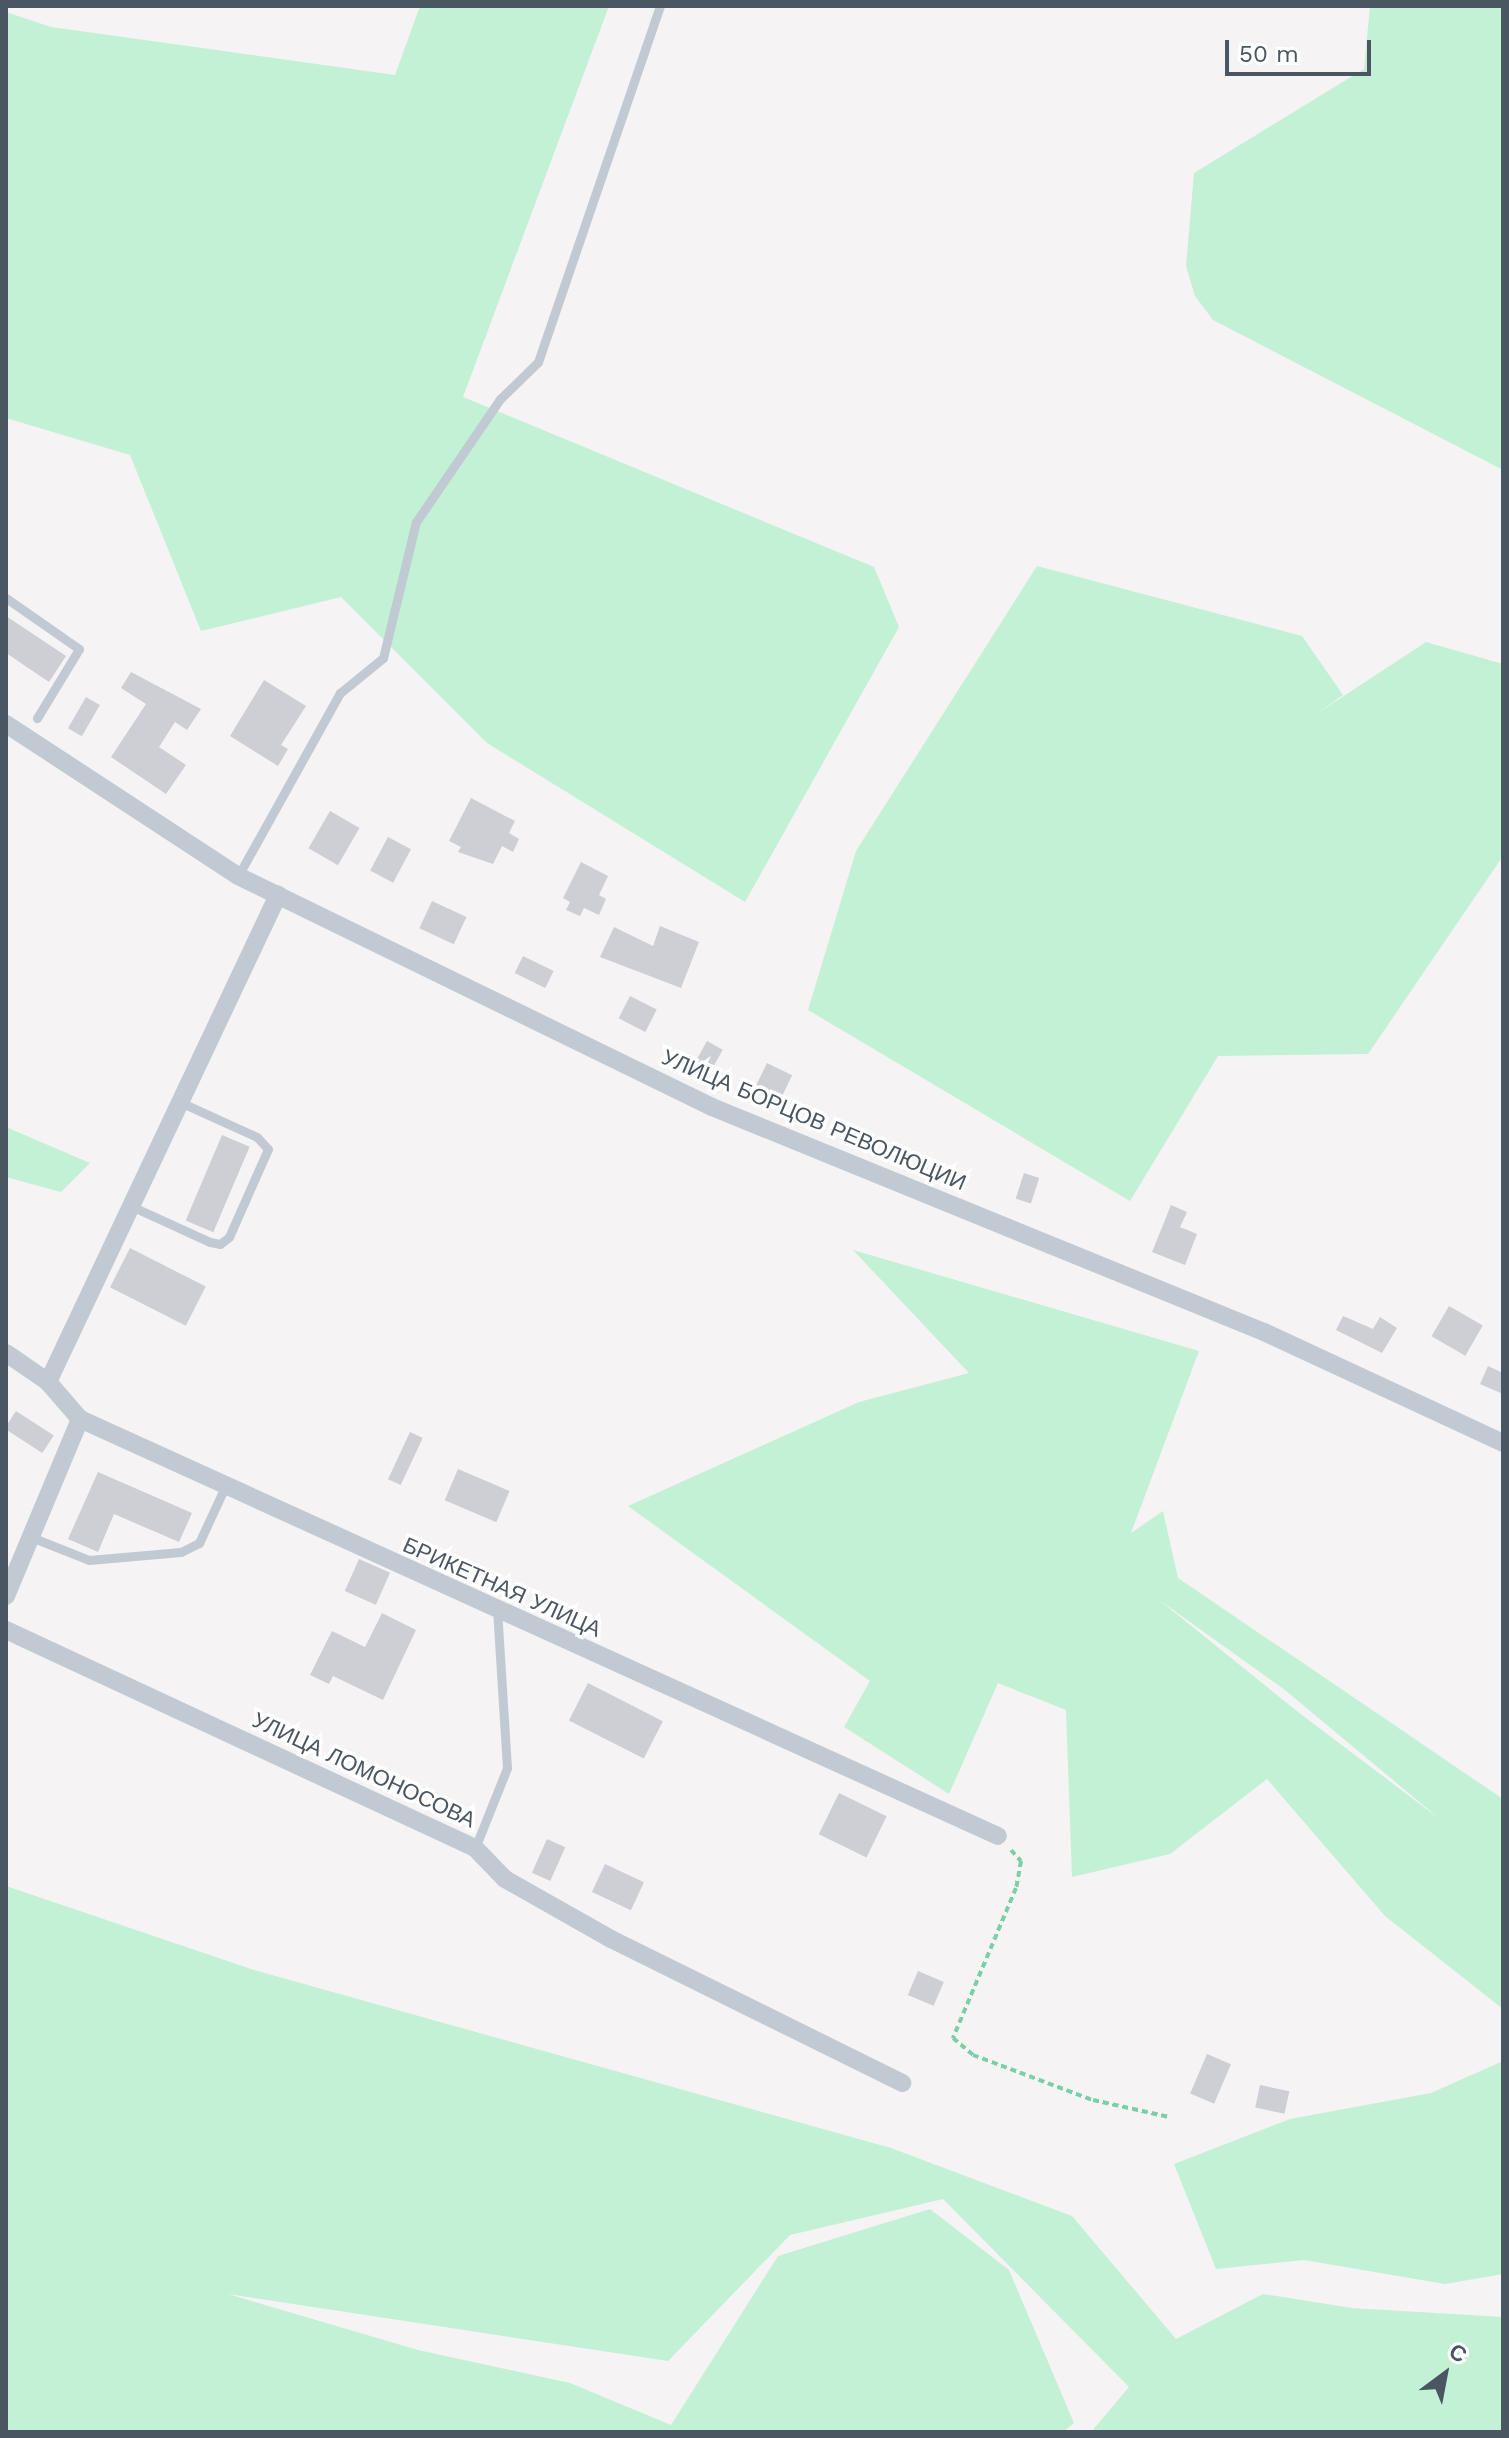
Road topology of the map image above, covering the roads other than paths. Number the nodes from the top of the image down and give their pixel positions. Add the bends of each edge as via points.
1 (660, 6) edge
2 (6, 598) edge
3 (37, 718) dead end
4 (6, 724) edge
5 (238, 876) junction
6 (278, 895) junction
7 (180, 1102) junction
8 (131, 1206) junction
9 (6, 1353) edge
10 (48, 1382) junction
11 (80, 1419) junction
12 (1503, 1443) edge
13 (224, 1489) junction
14 (31, 1537) junction
15 (6, 1596) edge
16 (497, 1611) junction
17 (6, 1630) edge
18 (998, 1836) road end
19 (475, 1848) junction
20 (902, 2083) dead end

1 - 5 lane via 538,362 500,399 416,522 383,658 340,693
2 - 3 lane via 79,649
4 - 5 street, УЛИЦА БОРЦОВ РЕВОЛЮЦИИ
5 - 6 street, УЛИЦА БОРЦОВ РЕВОЛЮЦИИ
6 - 7 street
6 - 12 street, УЛИЦА БОРЦОВ РЕВОЛЮЦИИ via 712,1107 1264,1332
7 - 8 street
7 - 8 lane via 265,1142 265,1158 235,1224 220,1244
8 - 10 street
9 - 10 street, БРИКЕТНАЯ УЛИЦА
10 - 11 street, БРИКЕТНАЯ УЛИЦА
11 - 13 street, БРИКЕТНАЯ УЛИЦА
11 - 14 street
13 - 14 lane via 199,1543 181,1552 89,1560
13 - 16 street, БРИКЕТНАЯ УЛИЦА
14 - 15 street
16 - 18 street, БРИКЕТНАЯ УЛИЦА
16 - 19 lane via 507,1768
17 - 19 street, УЛИЦА ЛОМОНОСОВА
19 - 20 street, УЛИЦА ЛОМОНОСОВА via 505,1879 611,1939

